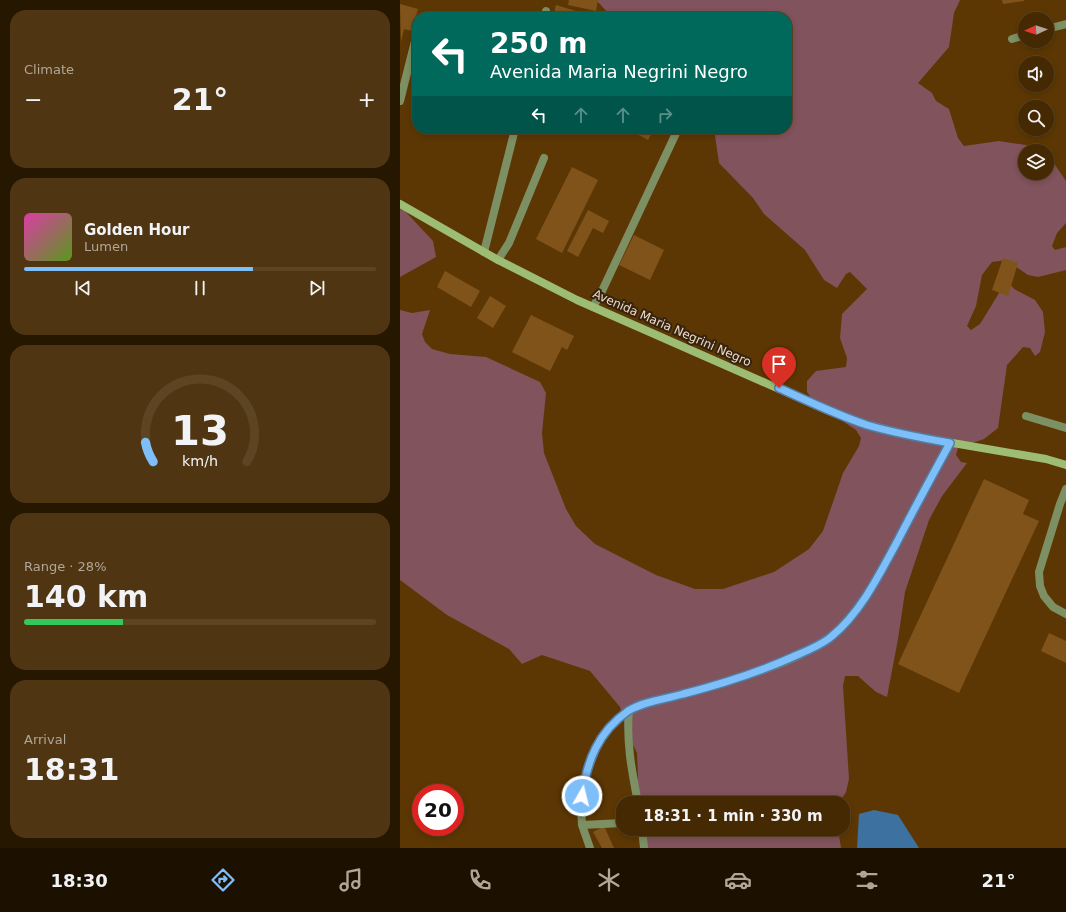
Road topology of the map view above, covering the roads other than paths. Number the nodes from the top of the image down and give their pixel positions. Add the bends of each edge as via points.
1 (1066, 24) edge
2 (1054, 27) edge
3 (1018, 37) edge
4 (1012, 39) dead end
5 (412, 53) edge
6 (400, 101) edge
7 (515, 134) edge
8 (676, 134) edge
9 (544, 158) dead end
10 (400, 204) edge
11 (484, 252) junction
12 (498, 260) junction
13 (593, 307) junction
14 (1026, 416) dead end
15 (1066, 428) edge
16 (950, 443) junction
17 (1066, 465) edge
18 (1066, 489) edge
19 (1063, 505) edge
20 (1066, 614) edge
21 (629, 710) junction
22 (637, 796) edge
23 (616, 823) edge
24 (582, 825) junction
25 (643, 836) edge
26 (590, 848) edge
27 (644, 848) edge

1 - 2 street
3 - 4 street
5 - 6 street
7 - 11 street
8 - 13 street
9 - 12 street via 508,243
10 - 11 street, Avenida Maria Negrini Negro
11 - 12 street, Avenida Maria Negrini Negro
12 - 13 street, Avenida Maria Negrini Negro
13 - 16 street, Avenida Maria Negrini Negro via 829,411 868,425
14 - 15 street
16 - 17 street, Avenida Maria Negrini Negro via 1046,459
16 - 21 street via 876,579 851,618 831,637 774,666
18 - 19 street
19 - 20 street via 1039,572 1044,596 1053,607
21 - 22 street via 628,741
21 - 24 street via 610,726 597,746 586,774 581,807
23 - 24 street
24 - 26 street
25 - 27 street

